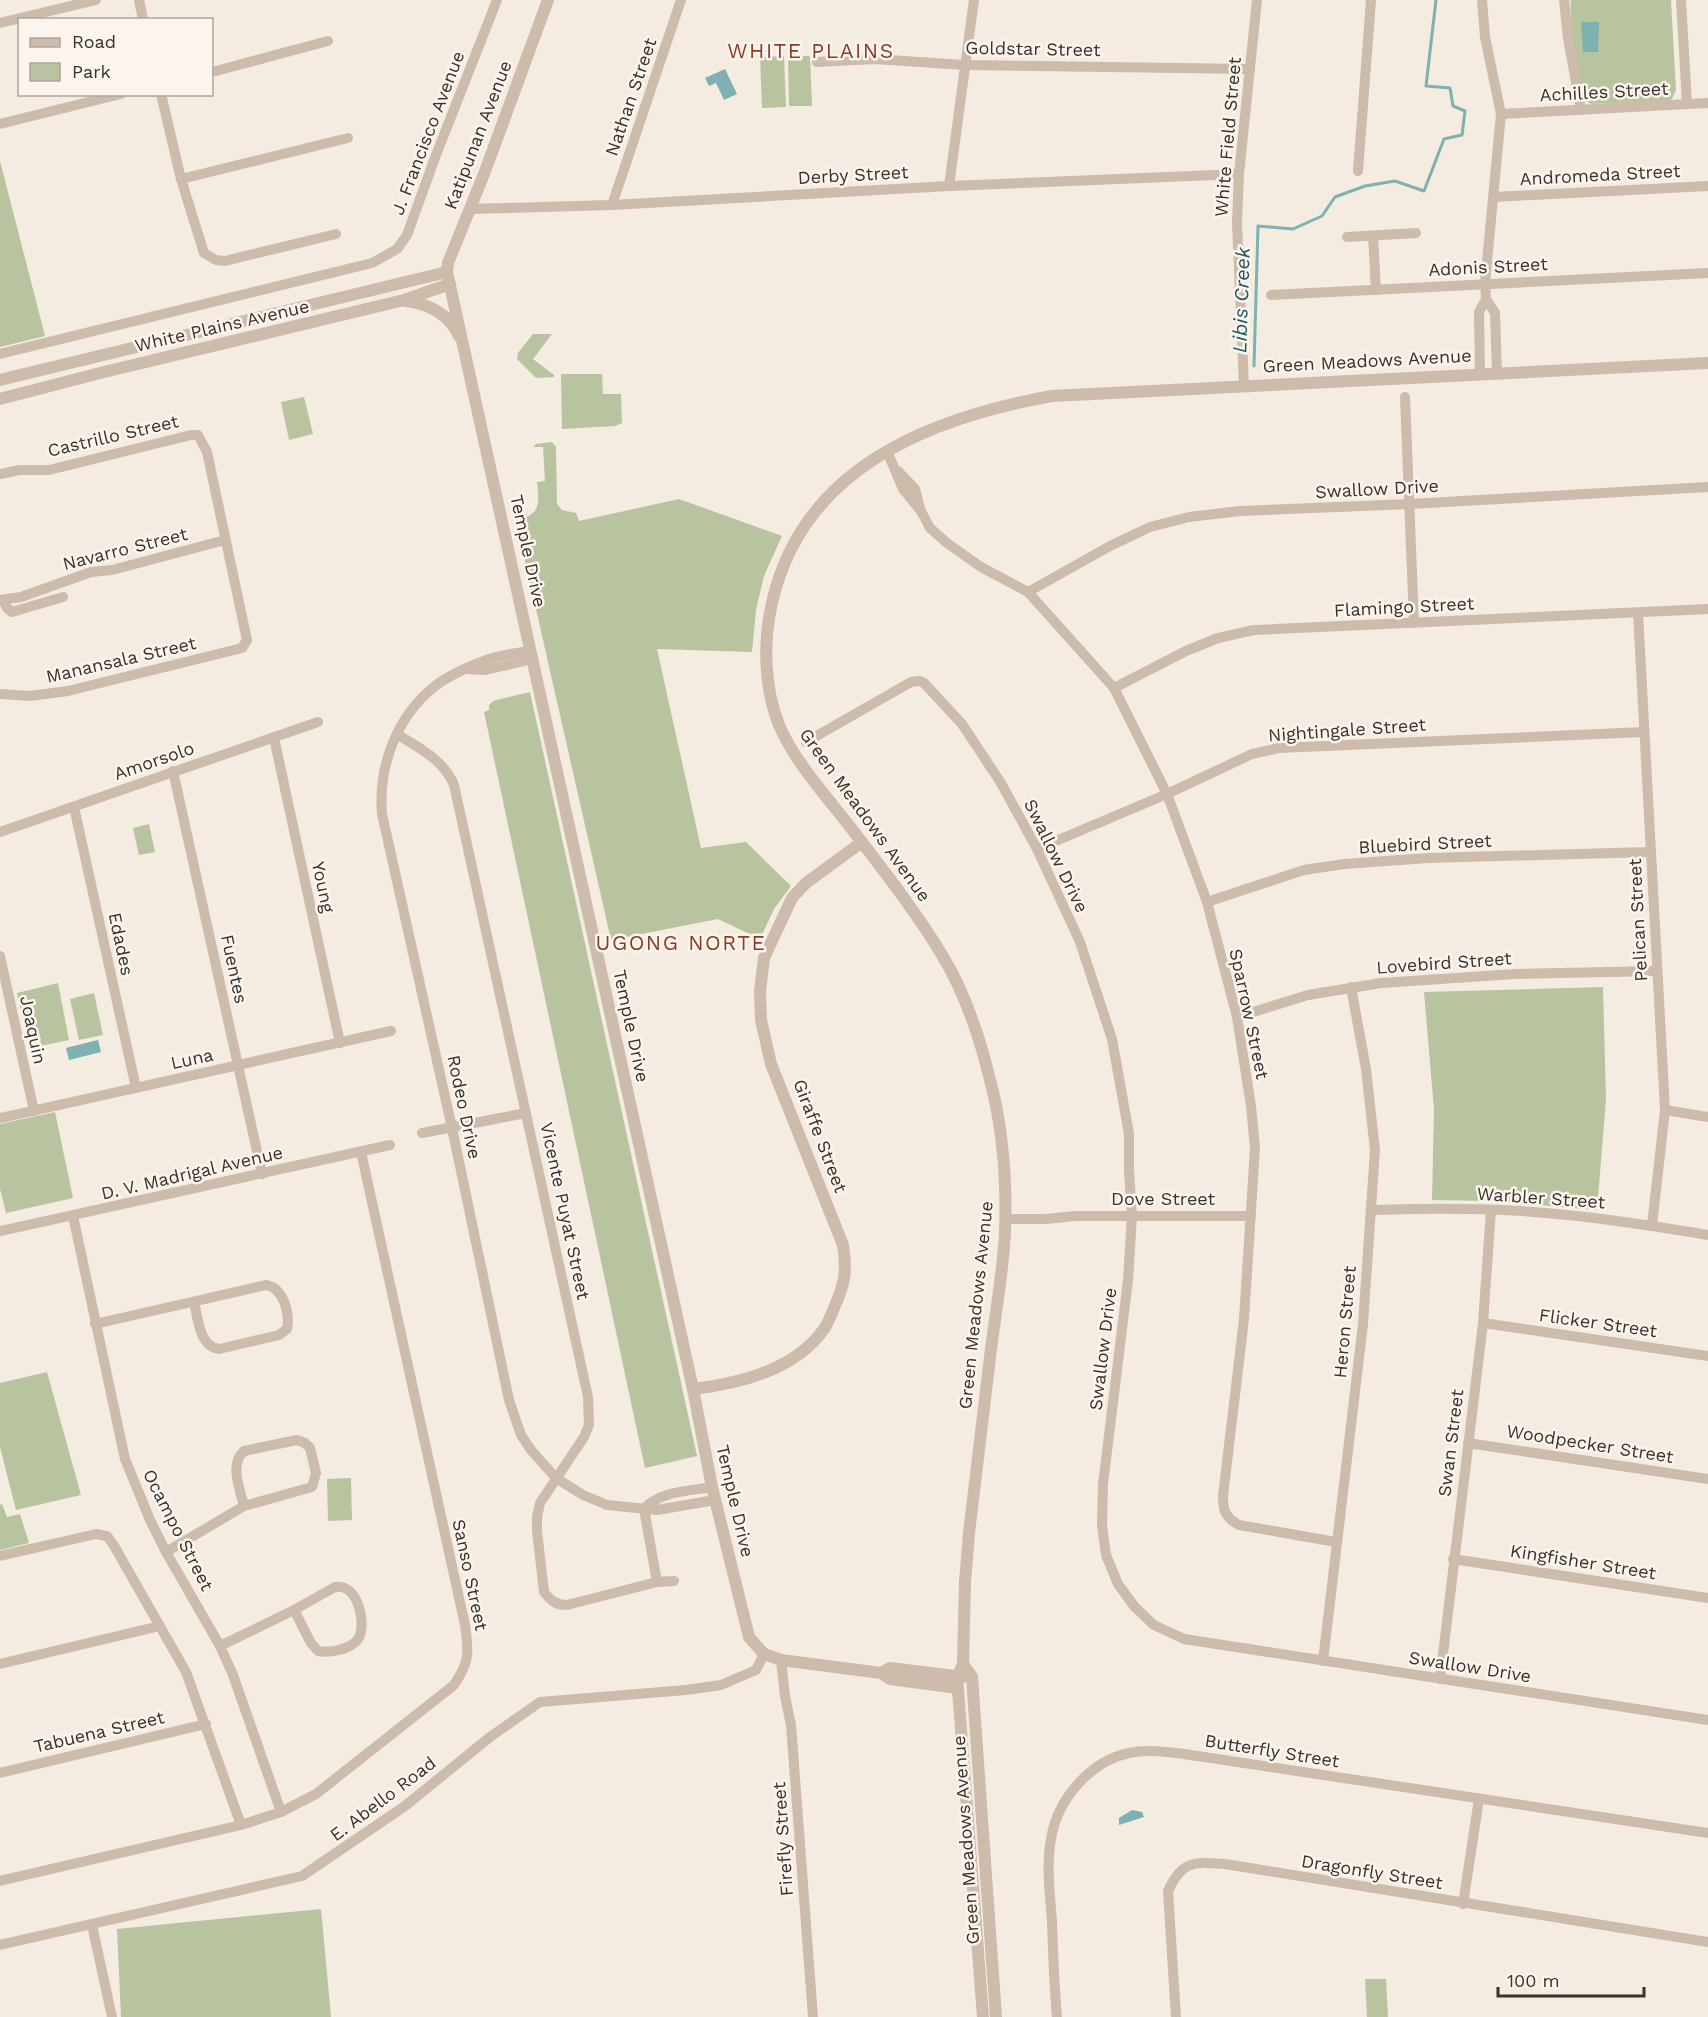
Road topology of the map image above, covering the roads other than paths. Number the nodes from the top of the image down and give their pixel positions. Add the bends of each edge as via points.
1 (96, 0) edge
2 (138, 0) edge
3 (497, 0) edge
4 (548, 0) edge
5 (681, 0) edge
6 (974, 0) edge
7 (1257, 0) edge
8 (1371, 0) edge
9 (1482, 0) edge
10 (1564, 0) edge
11 (1681, 0) edge
12 (142, 18) edge
13 (0, 22) edge
14 (328, 42) dead end
15 (817, 62) dead end
16 (964, 65) junction
17 (1250, 69) junction
18 (213, 72) edge
19 (113, 96) edge
20 (161, 96) edge
21 (1708, 103) edge
22 (1687, 104) junction
23 (1581, 110) junction
24 (1501, 114) junction
25 (0, 124) edge
26 (348, 138) dead end
27 (1358, 171) dead end
28 (1239, 174) junction
29 (181, 179) junction
30 (949, 186) junction
31 (1708, 186) edge
32 (1494, 197) junction
33 (612, 205) junction
34 (470, 209) junction
35 (1416, 233) dead end
36 (336, 234) dead end
37 (1373, 236) junction
38 (1347, 237) dead end
39 (1708, 273) edge
40 (448, 278) junction
41 (1485, 283) junction
42 (1376, 290) junction
43 (1270, 295) dead end
44 (1486, 298) junction
45 (405, 300) junction
46 (464, 345) junction
47 (0, 354) edge
48 (96, 357) junction
49 (1708, 363) edge
50 (100, 373) junction
51 (1497, 373) junction
52 (1480, 374) junction
53 (0, 380) edge
54 (1244, 386) junction
55 (1405, 397) dead end
56 (0, 399) edge
57 (887, 451) junction
58 (0, 474) edge
59 (1708, 487) edge
60 (1410, 504) junction
61 (225, 540) junction
62 (1029, 592) junction
63 (63, 597) dead end
64 (2, 600) edge
65 (1708, 609) edge
66 (1638, 613) junction
67 (1414, 623) junction
68 (532, 655) junction
69 (1114, 688) junction
70 (0, 694) edge
71 (318, 722) dead end
72 (1644, 732) junction
73 (397, 734) junction
74 (274, 738) junction
75 (806, 742) dead end
76 (173, 771) junction
77 (1167, 794) junction
78 (74, 807) junction
79 (0, 832) edge
80 (862, 842) junction
81 (1037, 849) junction
82 (1650, 852) junction
83 (1207, 902) junction
84 (0, 956) edge
85 (1657, 971) junction
86 (1351, 987) junction
87 (1237, 1017) junction
88 (391, 1031) dead end
89 (340, 1043) junction
90 (238, 1066) junction
91 (136, 1088) junction
92 (1665, 1110) junction
93 (34, 1111) junction
94 (526, 1113) junction
95 (1708, 1117) edge
96 (0, 1118) edge
97 (452, 1128) junction
98 (422, 1133) dead end
99 (390, 1145) dead end
100 (361, 1152) junction
101 (262, 1174) junction
102 (1371, 1210) junction
103 (1491, 1210) junction
104 (73, 1216) junction
105 (1005, 1216) junction
106 (1132, 1216) junction
107 (1251, 1216) junction
108 (1652, 1225) junction
109 (0, 1231) edge
110 (1708, 1235) edge
111 (194, 1302) junction
112 (1483, 1323) junction
113 (95, 1324) junction
114 (1708, 1356) edge
115 (693, 1389) junction
116 (1468, 1443) junction
117 (556, 1478) junction
118 (1708, 1479) edge
119 (712, 1486) junction
120 (715, 1500) junction
121 (244, 1506) junction
122 (644, 1509) junction
123 (1336, 1542) junction
124 (166, 1552) junction
125 (0, 1556) edge
126 (1453, 1559) junction
127 (674, 1581) dead end
128 (657, 1582) junction
129 (1708, 1598) edge
130 (294, 1610) junction
131 (160, 1626) junction
132 (220, 1646) junction
133 (765, 1654) junction
134 (781, 1660) junction
135 (1323, 1661) junction
136 (0, 1664) edge
137 (963, 1664) junction
138 (972, 1677) junction
139 (1440, 1679) junction
140 (957, 1683) junction
141 (1708, 1720) edge
142 (206, 1724) junction
143 (0, 1773) edge
144 (979, 1775) junction
145 (964, 1777) junction
146 (1479, 1799) junction
147 (281, 1812) junction
148 (241, 1825) junction
149 (1708, 1833) edge
150 (972, 1879) junction
151 (987, 1879) junction
152 (0, 1881) edge
153 (1463, 1904) junction
154 (975, 1921) junction
155 (989, 1921) junction
156 (92, 1925) junction
157 (1708, 1941) edge
158 (0, 1945) edge
159 (112, 2017) edge
160 (813, 2017) edge
161 (983, 2017) edge
162 (996, 2017) edge
163 (1057, 2017) edge
164 (1176, 2017) edge

1 - 13 street
2 - 12 street
3 - 47 street, J. Francisco Avenue via 407,235 397,249 372,263
4 - 34 street, Katipunan Avenue
5 - 33 street, Nathan Street
6 - 16 street
7 - 17 street, White Field Street
8 - 27 street
9 - 24 street via 1485,37
10 - 23 street
11 - 22 street
14 - 18 street
15 - 16 street, Goldstar Street via 875,58
16 - 17 street, Goldstar Street
16 - 30 street
17 - 28 street, White Field Street
19 - 25 street
20 - 29 street
21 - 22 street, Achilles Street
22 - 23 street, Achilles Street
23 - 24 street, Achilles Street
24 - 32 street
26 - 29 street
28 - 30 street, Derby Street
28 - 54 street, White Field Street via 1237,223
29 - 36 street via 204,253 216,260
30 - 33 street, Derby Street
31 - 32 street, Andromeda Street
32 - 41 street
33 - 34 street, Derby Street
34 - 40 street, Katipunan Avenue via 448,263
35 - 37 street
37 - 38 street
37 - 42 street
39 - 41 street, Adonis Street
40 - 45 street, White Plains Avenue
40 - 46 street, Temple Drive
40 - 48 street, White Plains Avenue
41 - 42 street, Adonis Street
41 - 44 street
42 - 43 street, Adonis Street
44 - 51 street via 1495,313
44 - 52 street via 1479,312
45 - 46 street via 439,312 456,329
45 - 50 street, White Plains Avenue
46 - 68 street, Temple Drive
48 - 50 street
48 - 53 street, White Plains Avenue
49 - 51 street, Green Meadows Avenue
50 - 56 street, White Plains Avenue
51 - 52 street, Green Meadows Avenue
52 - 54 street, Green Meadows Avenue
54 - 57 street, Green Meadows Avenue via 1052,396 952,420
55 - 60 street
57 - 62 street, Sparrow Street via 895,469 915,489 930,528 981,567
57 - 80 street, Green Meadows Avenue via 845,480 804,526 787,557 767,623 769,683 779,724 792,749
58 - 61 street, Castrillo Street via 49,470 198,435 207,452
59 - 60 street, Swallow Drive
60 - 62 street, Swallow Drive via 1189,517 1150,527
60 - 67 street
61 - 64 street, Navarro Street via 91,572
61 - 70 street, Manansala Street via 247,643 242,648 68,691 30,696
62 - 69 street, Sparrow Street
63 - 64 street via 12,612
65 - 66 street, Flamingo Street
66 - 67 street, Flamingo Street
66 - 72 street, Pelican Street
67 - 69 street, Flamingo Street via 1254,630 1186,651
68 - 73 street, Rodeo Drive via 492,664 485,670 467,669 437,684
68 - 115 street, Temple Drive
69 - 77 street, Sparrow Street
71 - 74 street, Amorsolo
72 - 77 street, Nightingale Street via 1279,748 1252,754
72 - 82 street, Pelican Street
73 - 94 street, Vicente Puyat Street via 442,765 454,785
73 - 97 street, Rodeo Drive via 382,784 382,814
74 - 76 street, Amorsolo
74 - 89 street, Young
75 - 81 street, Swallow Drive via 911,682 920,681 962,724 1001,783
76 - 78 street, Amorsolo
76 - 90 street, Fuentes
77 - 81 street, Nightingale Street
77 - 83 street, Sparrow Street
78 - 79 street, Amorsolo
78 - 91 street, Edades
80 - 105 street, Green Meadows Avenue via 943,956 963,997 990,1077 998,1117
80 - 115 street, Giraffe Street via 792,898 764,958 759,998 771,1064 843,1245 845,1283 825,1327 810,1345 785,1363 753,1377
81 - 106 street, Swallow Drive via 1080,942 1112,1039 1129,1134
82 - 83 street, Bluebird Street via 1344,864 1304,870
82 - 85 street, Pelican Street
83 - 87 street, Sparrow Street
84 - 93 street, Joaquin
85 - 86 street, Lovebird Street via 1515,974
85 - 92 street, Pelican Street
86 - 87 street, Lovebird Street via 1308,995
86 - 102 street, Heron Street via 1375,1150
87 - 107 street, Sparrow Street via 1255,1148
88 - 89 street, Luna
89 - 90 street, Luna
90 - 91 street, Luna
90 - 101 street, Fuentes
91 - 93 street, Luna
92 - 95 street
92 - 108 street, Pelican Street
93 - 96 street, Luna
94 - 97 street
94 - 117 street, Vicente Puyat Street via 590,1412 584,1437
97 - 98 street
97 - 117 street, Rodeo Drive via 514,1418 531,1450
99 - 100 street, D. V. Madrigal Avenue
100 - 101 street, D. V. Madrigal Avenue
100 - 147 street, Sanso Street via 468,1649 465,1668 454,1685 316,1794
101 - 104 street, D. V. Madrigal Avenue
102 - 103 street, Warbler Street
102 - 123 street, Heron Street via 1363,1324
103 - 108 street, Warbler Street
103 - 112 street, Swan Street
104 - 109 street, D. V. Madrigal Avenue
104 - 113 street, Ocampo Street
105 - 106 street, Dove Street
105 - 137 street, Green Meadows Avenue via 969,1533
106 - 107 street, Dove Street
106 - 135 street, Swallow Drive via 1103,1484 1106,1555 1118,1584 1154,1625 1184,1639
107 - 123 street, Sparrow Street via 1223,1510 1228,1519 1239,1525
108 - 110 street, Warbler Street
111 - 111 street via 272,1286 281,1294 287,1329 279,1335 213,1348 204,1339
111 - 113 street
112 - 114 street, Flicker Street
112 - 116 street, Swan Street
113 - 124 street, Ocampo Street via 125,1459
115 - 119 street, Temple Drive
116 - 118 street, Woodpecker Street
116 - 126 street, Swan Street
117 - 122 street, Rodeo Drive via 607,1505
117 - 128 street, Vicente Puyat Street via 540,1503 537,1517 544,1592 551,1601 567,1605
119 - 120 street, Temple Drive
119 - 122 street via 661,1497 650,1501
120 - 122 street, Rodeo Drive
120 - 133 street, Temple Drive via 749,1637
121 - 121 street via 312,1487 316,1473 306,1443 297,1440 244,1451 238,1456 235,1466
121 - 124 street
122 - 128 street
123 - 135 street, Heron Street
124 - 132 street, Ocampo Street
125 - 131 street via 96,1534 107,1536
126 - 129 street, Kingfisher Street
126 - 139 street, Swan Street
127 - 128 street, Vicente Puyat Street
130 - 130 street via 335,1587 345,1588 357,1602 360,1633 344,1649 318,1651
130 - 132 street
131 - 136 street
131 - 142 street via 186,1672
132 - 147 street, Ocampo Street
133 - 134 street
133 - 156 street, E. Abello Road via 756,1670 721,1685 540,1702 405,1806 306,1875
134 - 140 street via 882,1673 890,1679
134 - 160 street, Firefly Street via 791,1725
135 - 139 street, Swallow Drive
137 - 138 street
137 - 140 street, Green Meadows Avenue
138 - 140 street
138 - 144 street, Green Meadows Avenue
139 - 141 street, Swallow Drive
140 - 145 street, Green Meadows Avenue
142 - 143 street, Tabuena Street
142 - 148 street
144 - 145 street
144 - 151 street, Green Meadows Avenue
145 - 150 street, Green Meadows Avenue
146 - 149 street, Butterfly Street
146 - 153 street
146 - 163 street, Butterfly Street via 1152,1750 1128,1753 1103,1763 1069,1796 1051,1839 1049,1869
147 - 148 street, Sanso Street
148 - 152 street, Sanso Street
150 - 151 street
150 - 154 street, Green Meadows Avenue
151 - 155 street, Green Meadows Avenue
153 - 157 street, Dragonfly Street
153 - 164 street, Dragonfly Street via 1225,1864 1186,1866 1168,1891
154 - 155 street
154 - 161 street, Green Meadows Avenue
155 - 162 street, Green Meadows Avenue
156 - 158 street, E. Abello Road
156 - 159 street

